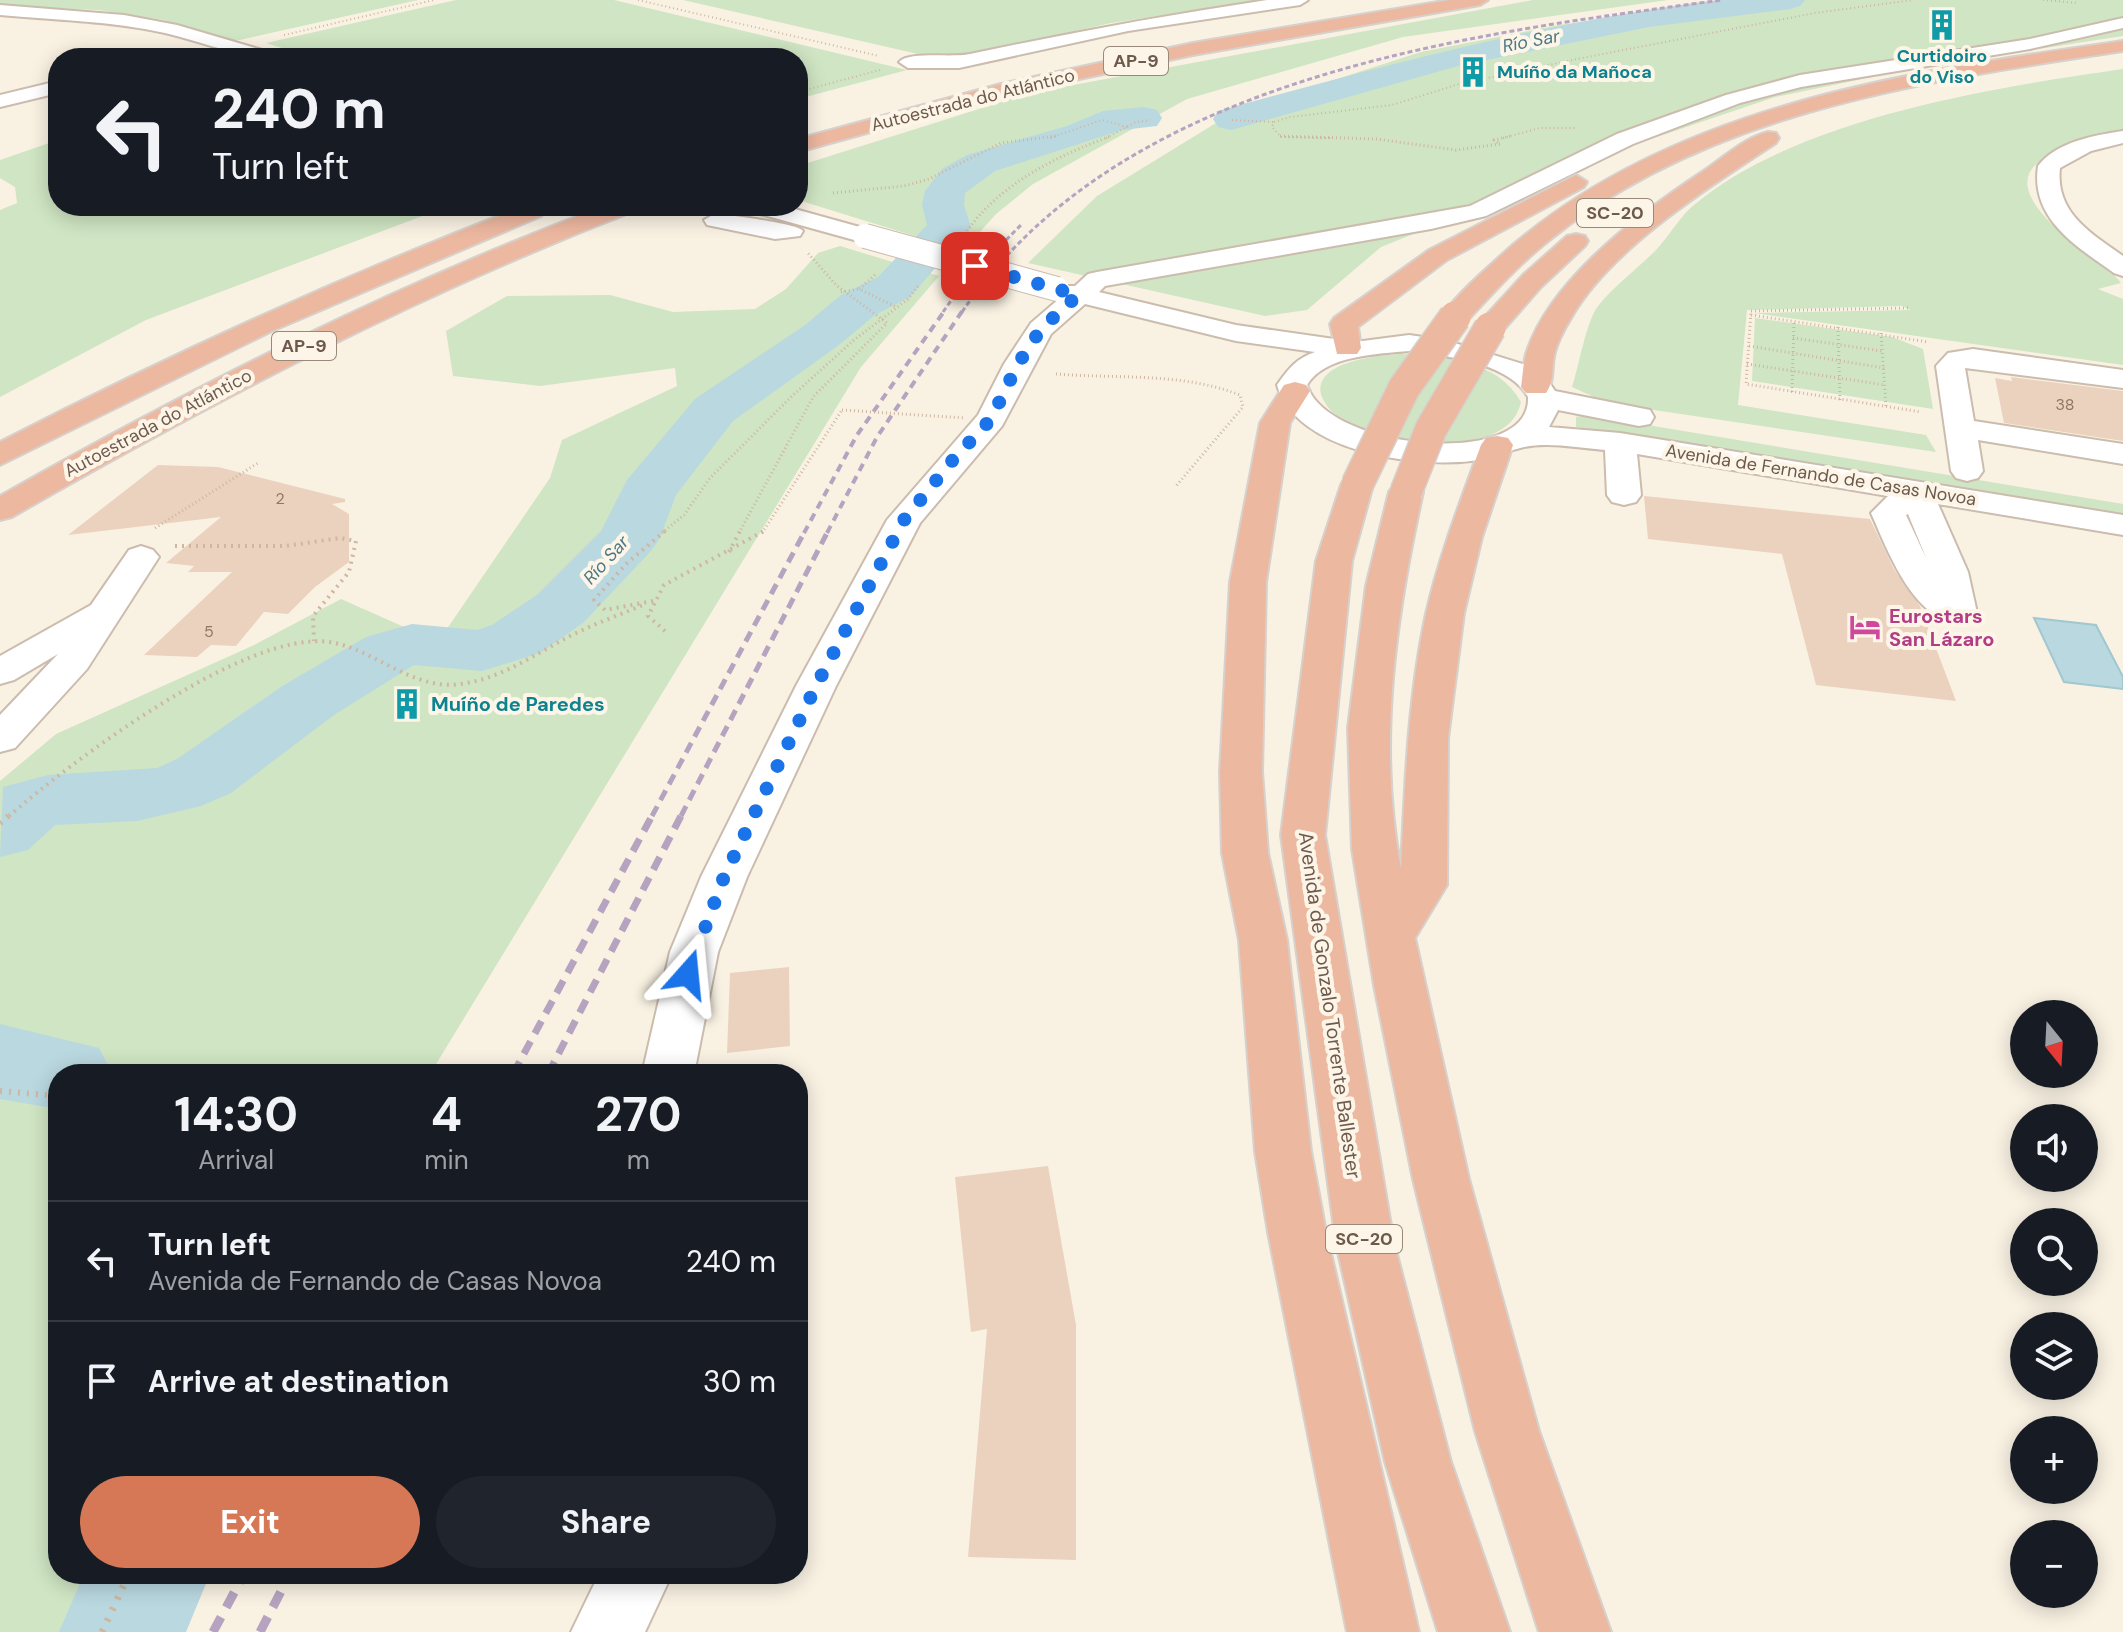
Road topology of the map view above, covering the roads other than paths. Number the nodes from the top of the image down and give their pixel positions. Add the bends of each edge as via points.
1 (1300, 0) edge
2 (1387, 0) edge
3 (1480, 0) edge
4 (0, 10) edge
5 (2123, 23) edge
6 (2123, 46) edge
7 (232, 47) junction
8 (228, 48) edge
9 (235, 48) edge
10 (2123, 60) edge
11 (908, 62) road end
12 (956, 81) dead end
13 (48, 89) edge
14 (0, 101) edge
15 (2123, 137) edge
16 (1768, 138) junction
17 (808, 143) edge
18 (1697, 146) junction
19 (521, 216) edge
20 (601, 216) edge
21 (785, 216) edge
22 (716, 220) dead end
23 (810, 225) junction
24 (2123, 268) edge
25 (1068, 292) junction
26 (1156, 315) junction
27 (1347, 348) junction
28 (2123, 379) edge
29 (1295, 385) junction
30 (1539, 392) junction
31 (1961, 428) junction
32 (1508, 442) junction
33 (1620, 442) junction
34 (2123, 454) edge
35 (0, 455) edge
36 (1967, 471) junction
37 (1624, 495) dead end
38 (2123, 497) edge
39 (0, 510) edge
40 (2123, 525) edge
41 (141, 557) road end
42 (109, 607) junction
43 (0, 672) edge
44 (0, 739) edge
45 (1303, 835) junction
46 (1391, 937) junction
47 (1263, 940) junction
48 (670, 1064) edge
49 (632, 1584) edge
50 (607, 1632) edge
51 (1383, 1632) edge
52 (1474, 1632) edge
53 (1575, 1632) edge

1 - 11 street via 1128,26 959,62
2 - 12 highway, Autoestrada do Atlántico / AP-9 via 1158,38
3 - 17 highway, Autoestrada do Atlántico / AP-9 via 1045,80
4 - 7 street via 124,20
5 - 25 street via 2030,44 1800,81 1625,139 1478,211 1097,280
6 - 18 highway, Avenida de Gonzalo Torrente Ballester / SC-20 via 1887,85 1797,109
7 - 8 street
7 - 9 street
10 - 16 highway, SC-20 via 1876,105
13 - 14 street
15 - 24 street via 2088,144 2057,159 2049,166 2045,190 2059,217
16 - 30 highway via 1675,201 1607,257 1557,318 1537,358
16 - 46 highway, SC-20, bridge via 1679,177 1599,224 1532,281 1490,328 1431,429 1406,492 1384,586 1369,728 1375,849
18 - 27 highway via 1653,152 1588,175 1438,255 1344,324
18 - 45 highway, Avenida de Gonzalo Torrente Ballester / SC-20, bridge via 1607,190 1509,260 1455,317 1404,388 1357,485 1334,561
19 - 35 highway, Autoestrada do Atlántico / AP-9 via 204,351
20 - 39 highway, Autoestrada do Atlántico / AP-9 via 481,264 295,350
21 - 23 street, Avenida de Fernando de Casas Novoa
22 - 23 street via 775,232
23 - 25 street, Avenida de Fernando de Casas Novoa, bridge
25 - 26 street, Avenida de Fernando de Casas Novoa
25 - 48 street via 1015,368 991,419 904,520 816,686 694,952
26 - 27 street, Avenida de Fernando de Casas Novoa via 1263,338
26 - 29 street, Avenida de Fernando de Casas Novoa via 1253,350 1274,361
27 - 29 street, Avenida de Fernando de Casas Novoa via 1303,368
27 - 30 street, Avenida de Fernando de Casas Novoa via 1409,343 1448,347 1515,370
28 - 31 street via 1958,359 1950,366
29 - 32 street, Avenida de Fernando de Casas Novoa via 1302,407 1321,423 1384,446 1463,451
29 - 47 highway via 1275,423 1248,582 1241,772 1245,853
30 - 32 street via 1544,413 1535,426
30 - 36 street, Avenida de Fernando de Casas Novoa via 1602,411
31 - 34 street
31 - 36 street
32 - 33 street, Avenida de Fernando de Casas Novoa via 1549,436
32 - 46 highway via 1465,537 1445,613 1427,738 1424,885
33 - 37 street
33 - 40 street, Avenida de Fernando de Casas Novoa
36 - 38 street, Avenida de Fernando de Casas Novoa
41 - 42 street
42 - 43 street
42 - 44 street via 73,661
45 - 47 highway
45 - 52 highway, Avenida de Gonzalo Torrente Ballester / SC-20 via 1365,1243 1418,1462
46 - 53 highway, SC-20 via 1441,1179 1503,1416
47 - 51 highway, SC-20 via 1294,1219
49 - 50 street

